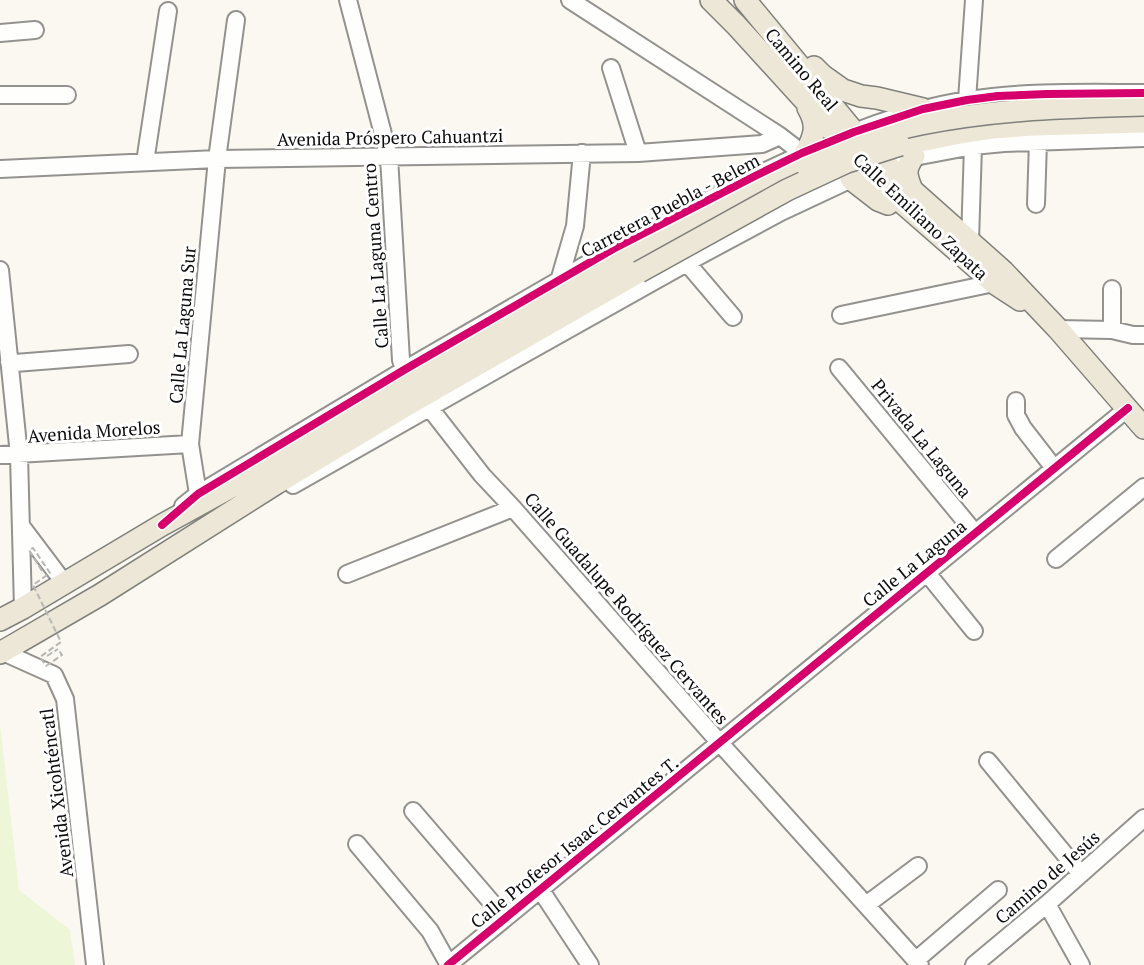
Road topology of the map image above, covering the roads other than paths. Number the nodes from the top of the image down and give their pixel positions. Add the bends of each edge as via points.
1 (348, 0) edge
2 (570, 0) edge
3 (711, 0) edge
4 (745, 0) edge
5 (751, 0) edge
6 (974, 0) edge
7 (168, 10) dead end
8 (236, 20) dead end
9 (35, 30) dead end
10 (0, 33) edge
11 (611, 68) dead end
12 (1144, 93) edge
13 (0, 95) edge
14 (67, 95) dead end
15 (967, 100) junction
16 (805, 102) junction
17 (1144, 105) edge
18 (923, 110) junction
19 (1144, 122) edge
20 (847, 135) junction
21 (780, 136) junction
22 (1144, 138) edge
23 (1038, 141) junction
24 (973, 146) junction
25 (804, 152) junction
26 (582, 153) junction
27 (639, 153) junction
28 (914, 156) junction
29 (389, 157) junction
30 (217, 159) junction
31 (145, 162) junction
32 (0, 169) edge
33 (868, 172) junction
34 (912, 190) junction
35 (1036, 204) dead end
36 (970, 241) junction
37 (687, 263) junction
38 (0, 270) edge
39 (559, 281) junction
40 (994, 283) junction
41 (1112, 289) dead end
42 (841, 315) dead end
43 (733, 317) dead end
44 (1051, 321) junction
45 (1112, 330) junction
46 (1144, 335) edge
47 (129, 354) dead end
48 (9, 362) junction
49 (839, 368) dead end
50 (404, 370) junction
51 (1016, 402) dead end
52 (429, 407) junction
53 (1128, 408) junction
54 (1144, 428) edge
55 (190, 444) junction
56 (0, 455) edge
57 (19, 455) junction
58 (1054, 468) junction
59 (270, 476) junction
60 (1144, 487) edge
61 (198, 494) junction
62 (513, 507) junction
63 (162, 525) junction
64 (22, 527) junction
65 (975, 533) junction
66 (183, 542) junction
67 (1056, 559) dead end
68 (927, 573) junction
69 (347, 574) dead end
70 (65, 584) junction
71 (23, 608) junction
72 (0, 620) edge
73 (974, 632) dead end
74 (1, 652) edge
75 (719, 742) junction
76 (988, 760) dead end
77 (413, 811) dead end
78 (1144, 818) edge
79 (357, 844) dead end
80 (918, 866) dead end
81 (1081, 874) junction
82 (540, 889) junction
83 (998, 890) dead end
84 (1047, 904) junction
85 (866, 905) junction
86 (505, 918) junction
87 (918, 963) edge
88 (95, 965) edge
89 (449, 965) edge
90 (590, 965) edge
91 (974, 965) edge
92 (1081, 965) edge

1 - 29 street, Calle La Laguna Centro
2 - 21 street
3 - 16 main road, Calle Emiliano Zapata
4 - 20 main road, Camino Real
5 - 18 main road via 822,75 843,90
6 - 15 street
7 - 31 street
8 - 30 street, Calle La Laguna Sur
9 - 10 street
11 - 27 street
12 - 15 street, Carretera Puebla - Belem
13 - 14 street
15 - 18 street, Carretera Puebla - Belem
16 - 20 main road, Calle Emiliano Zapata
16 - 25 main road via 814,118 815,131
17 - 59 main road, Carretera Puebla - Belem, bridge via 978,114 919,124 845,146 760,185 632,256
18 - 20 street, Carretera Puebla - Belem
19 - 59 main road, Carretera Puebla - Belem, bridge via 992,128 900,145 847,162 788,190 407,405
20 - 25 street, Carretera Puebla - Belem
20 - 33 main road, Camino Real
21 - 25 street
21 - 27 street, Avenida Próspero Cahuantzi via 762,144
22 - 23 street, Carretera Puebla - Belem
23 - 24 street, Carretera Puebla - Belem
23 - 35 street
24 - 28 street, Carretera Puebla - Belem
24 - 36 street
25 - 39 street, Carretera Puebla - Belem via 613,249
26 - 27 street, Avenida Próspero Cahuantzi
26 - 29 street, Avenida Próspero Cahuantzi
26 - 39 street via 575,226
28 - 33 street, Carretera Puebla - Belem
28 - 34 main road via 906,177
29 - 30 street, Avenida Próspero Cahuantzi
29 - 50 street, Calle La Laguna Centro
30 - 31 street, Avenida Próspero Cahuantzi
30 - 55 street, Calle La Laguna Sur
31 - 32 street, Avenida Próspero Cahuantzi
33 - 34 main road, Calle Emiliano Zapata
33 - 37 street, Carretera Puebla - Belem via 781,212
33 - 40 main road, Calle Emiliano Zapata
34 - 36 main road, Calle Emiliano Zapata
36 - 44 main road, Calle Emiliano Zapata via 1004,270
37 - 43 street
37 - 52 street, Carretera Puebla - Belem
38 - 48 street
39 - 50 street, Carretera Puebla - Belem
40 - 42 street
40 - 44 main road, Calle Emiliano Zapata
41 - 45 street
44 - 45 street
44 - 53 main road, Calle Emiliano Zapata
45 - 46 street
47 - 48 street
48 - 57 street
49 - 65 street, Privada La Laguna
50 - 61 street, Carretera Puebla - Belem
51 - 58 street via 1016,415 1023,428
52 - 62 street, Calle Guadalupe Rodríguez Cervantes via 482,475
52 - 66 street, Carretera Puebla - Belem via 285,490
53 - 54 main road, Calle Emiliano Zapata
53 - 58 street, Calle La Laguna
55 - 57 street, Avenida Morelos
55 - 61 street, Calle La Laguna Sur
56 - 57 street, Avenida Morelos
57 - 64 street
58 - 65 street, Calle La Laguna
59 - 63 main road, Carretera Puebla - Belem
59 - 66 main road, Carretera Puebla - Belem
60 - 67 street
61 - 63 street, Carretera Puebla - Belem
62 - 69 street
62 - 75 street, Calle Guadalupe Rodríguez Cervantes
63 - 70 main road, Carretera Puebla - Belem
64 - 70 street
64 - 71 street
65 - 68 street, Calle La Laguna
66 - 74 main road, Carretera Puebla - Belem
68 - 73 street
68 - 75 street, Calle La Laguna
70 - 71 main road, Carretera Puebla - Belem
71 - 72 main road, Carretera Puebla - Belem
74 - 88 street, Avenida Xicohténcatl via 54,675 65,699
75 - 82 street, Calle Profesor Isaac Cervantes T.
75 - 85 street, Calle Guadalupe Rodríguez Cervantes
76 - 81 street
77 - 86 street
78 - 81 street, Camino de Jesús
79 - 89 street via 430,931
80 - 85 street
81 - 84 street, Camino de Jesús
82 - 86 street, Calle Profesor Isaac Cervantes T.
82 - 90 street
83 - 87 street
84 - 91 street, Camino de Jesús
84 - 92 street
85 - 87 street, Calle Guadalupe Rodríguez Cervantes
86 - 89 street, Calle Profesor Isaac Cervantes T.

